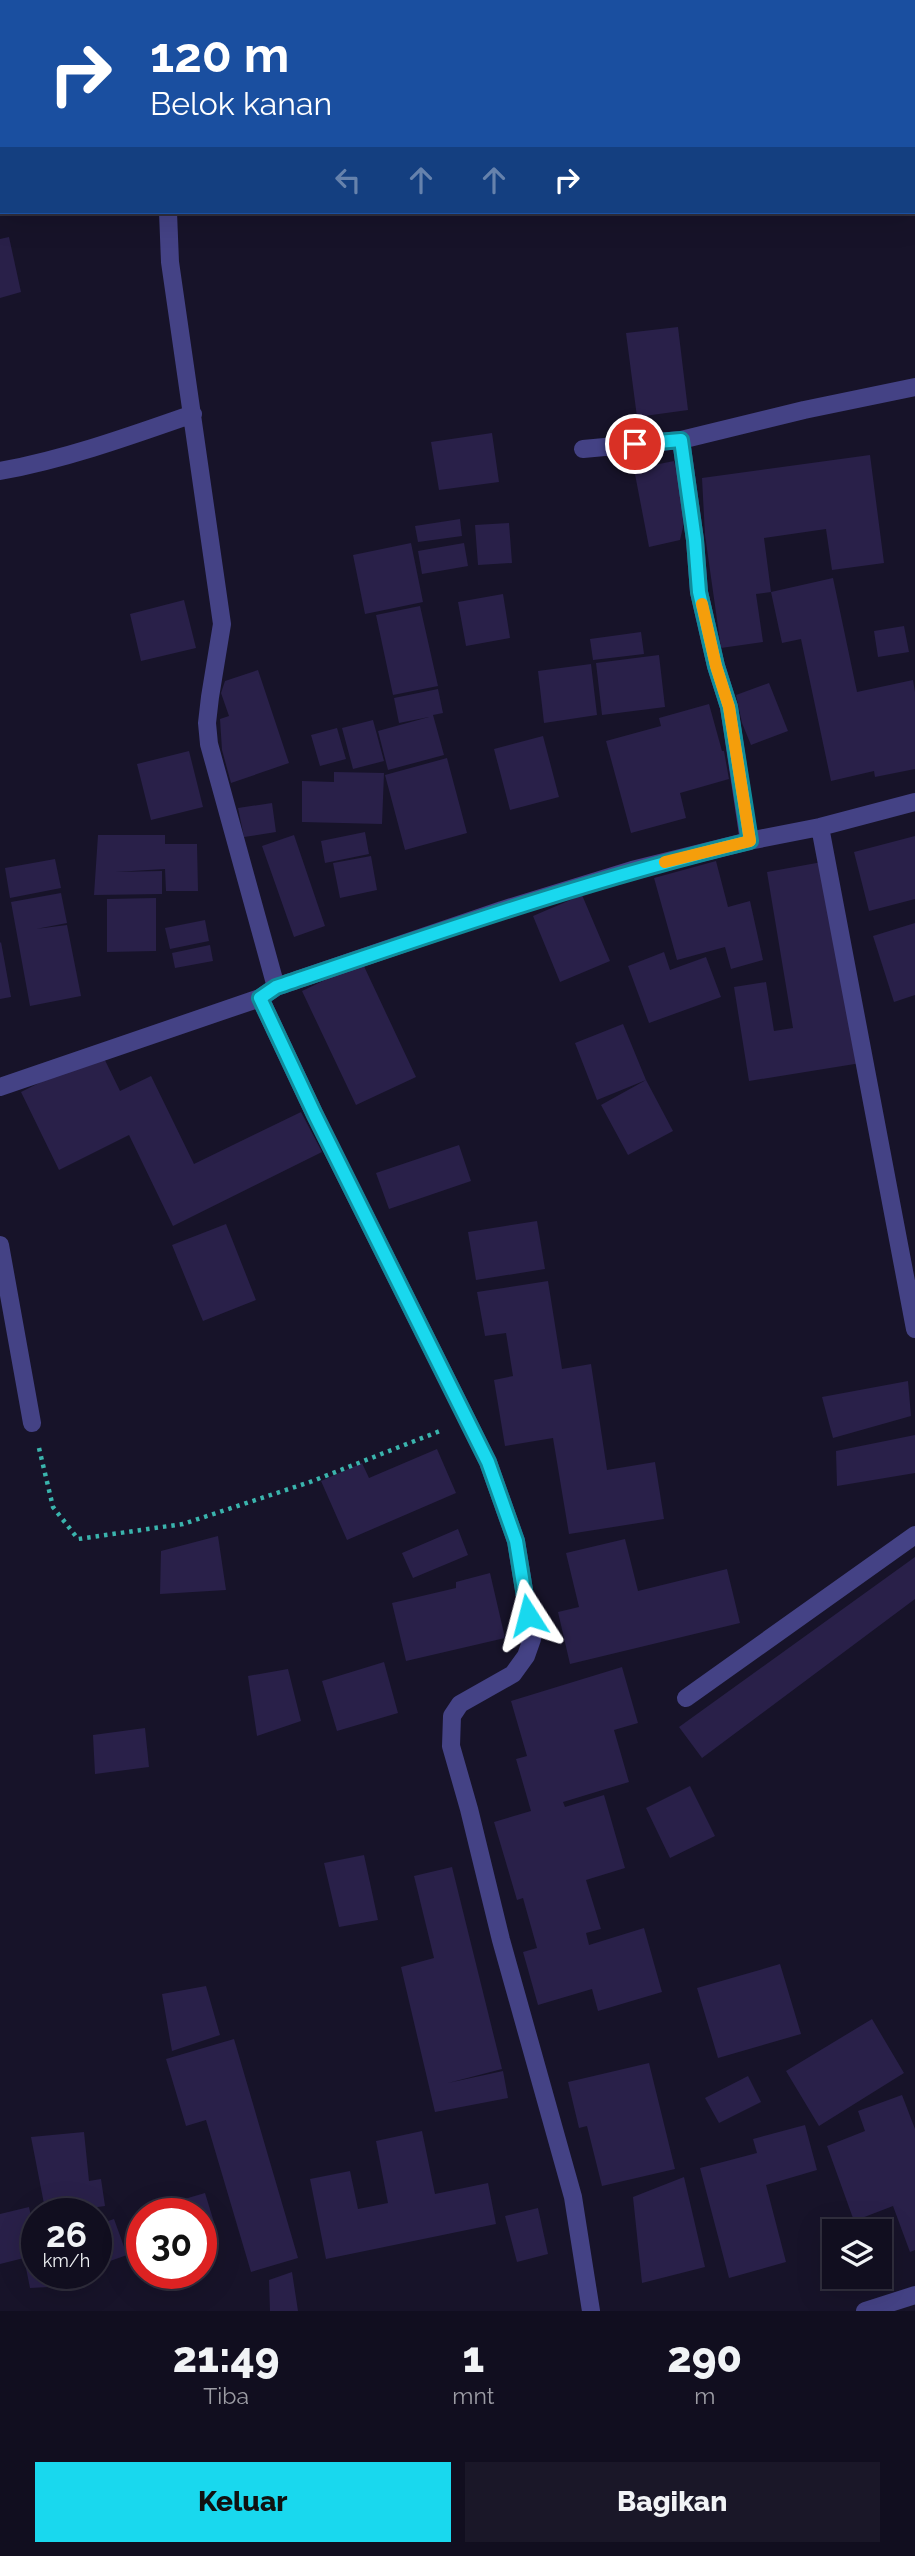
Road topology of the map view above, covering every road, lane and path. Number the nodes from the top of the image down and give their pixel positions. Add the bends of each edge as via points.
1 (168, 214) edge
2 (915, 387) edge
3 (193, 414) junction
4 (681, 440) junction
5 (583, 449) dead end
6 (0, 471) edge
7 (915, 802) edge
8 (820, 827) junction
9 (750, 841) junction
10 (276, 987) junction
11 (260, 998) junction
12 (0, 1087) edge
13 (0, 1245) edge
14 (915, 1329) edge
15 (467, 1420) junction
16 (32, 1423) joint
17 (915, 1535) edge
18 (686, 1698) dead end
19 (915, 2295) edge
20 (592, 2311) edge
21 (865, 2311) edge

1 - 3 street via 170,262
2 - 4 street
3 - 6 street via 40,464
3 - 10 street via 222,624 207,723 209,744
4 - 5 street
4 - 9 street via 699,592 729,707
7 - 8 street
8 - 9 street
8 - 14 street
9 - 10 street via 502,910
10 - 11 street
11 - 12 street
11 - 15 street
13 - 16 street
15 - 16 path via 310,1482 183,1524 78,1539 53,1507
15 - 20 street via 488,1462 516,1541 532,1639 513,1674 460,1703 452,1716 451,1746 573,2197
17 - 18 street
19 - 21 street

